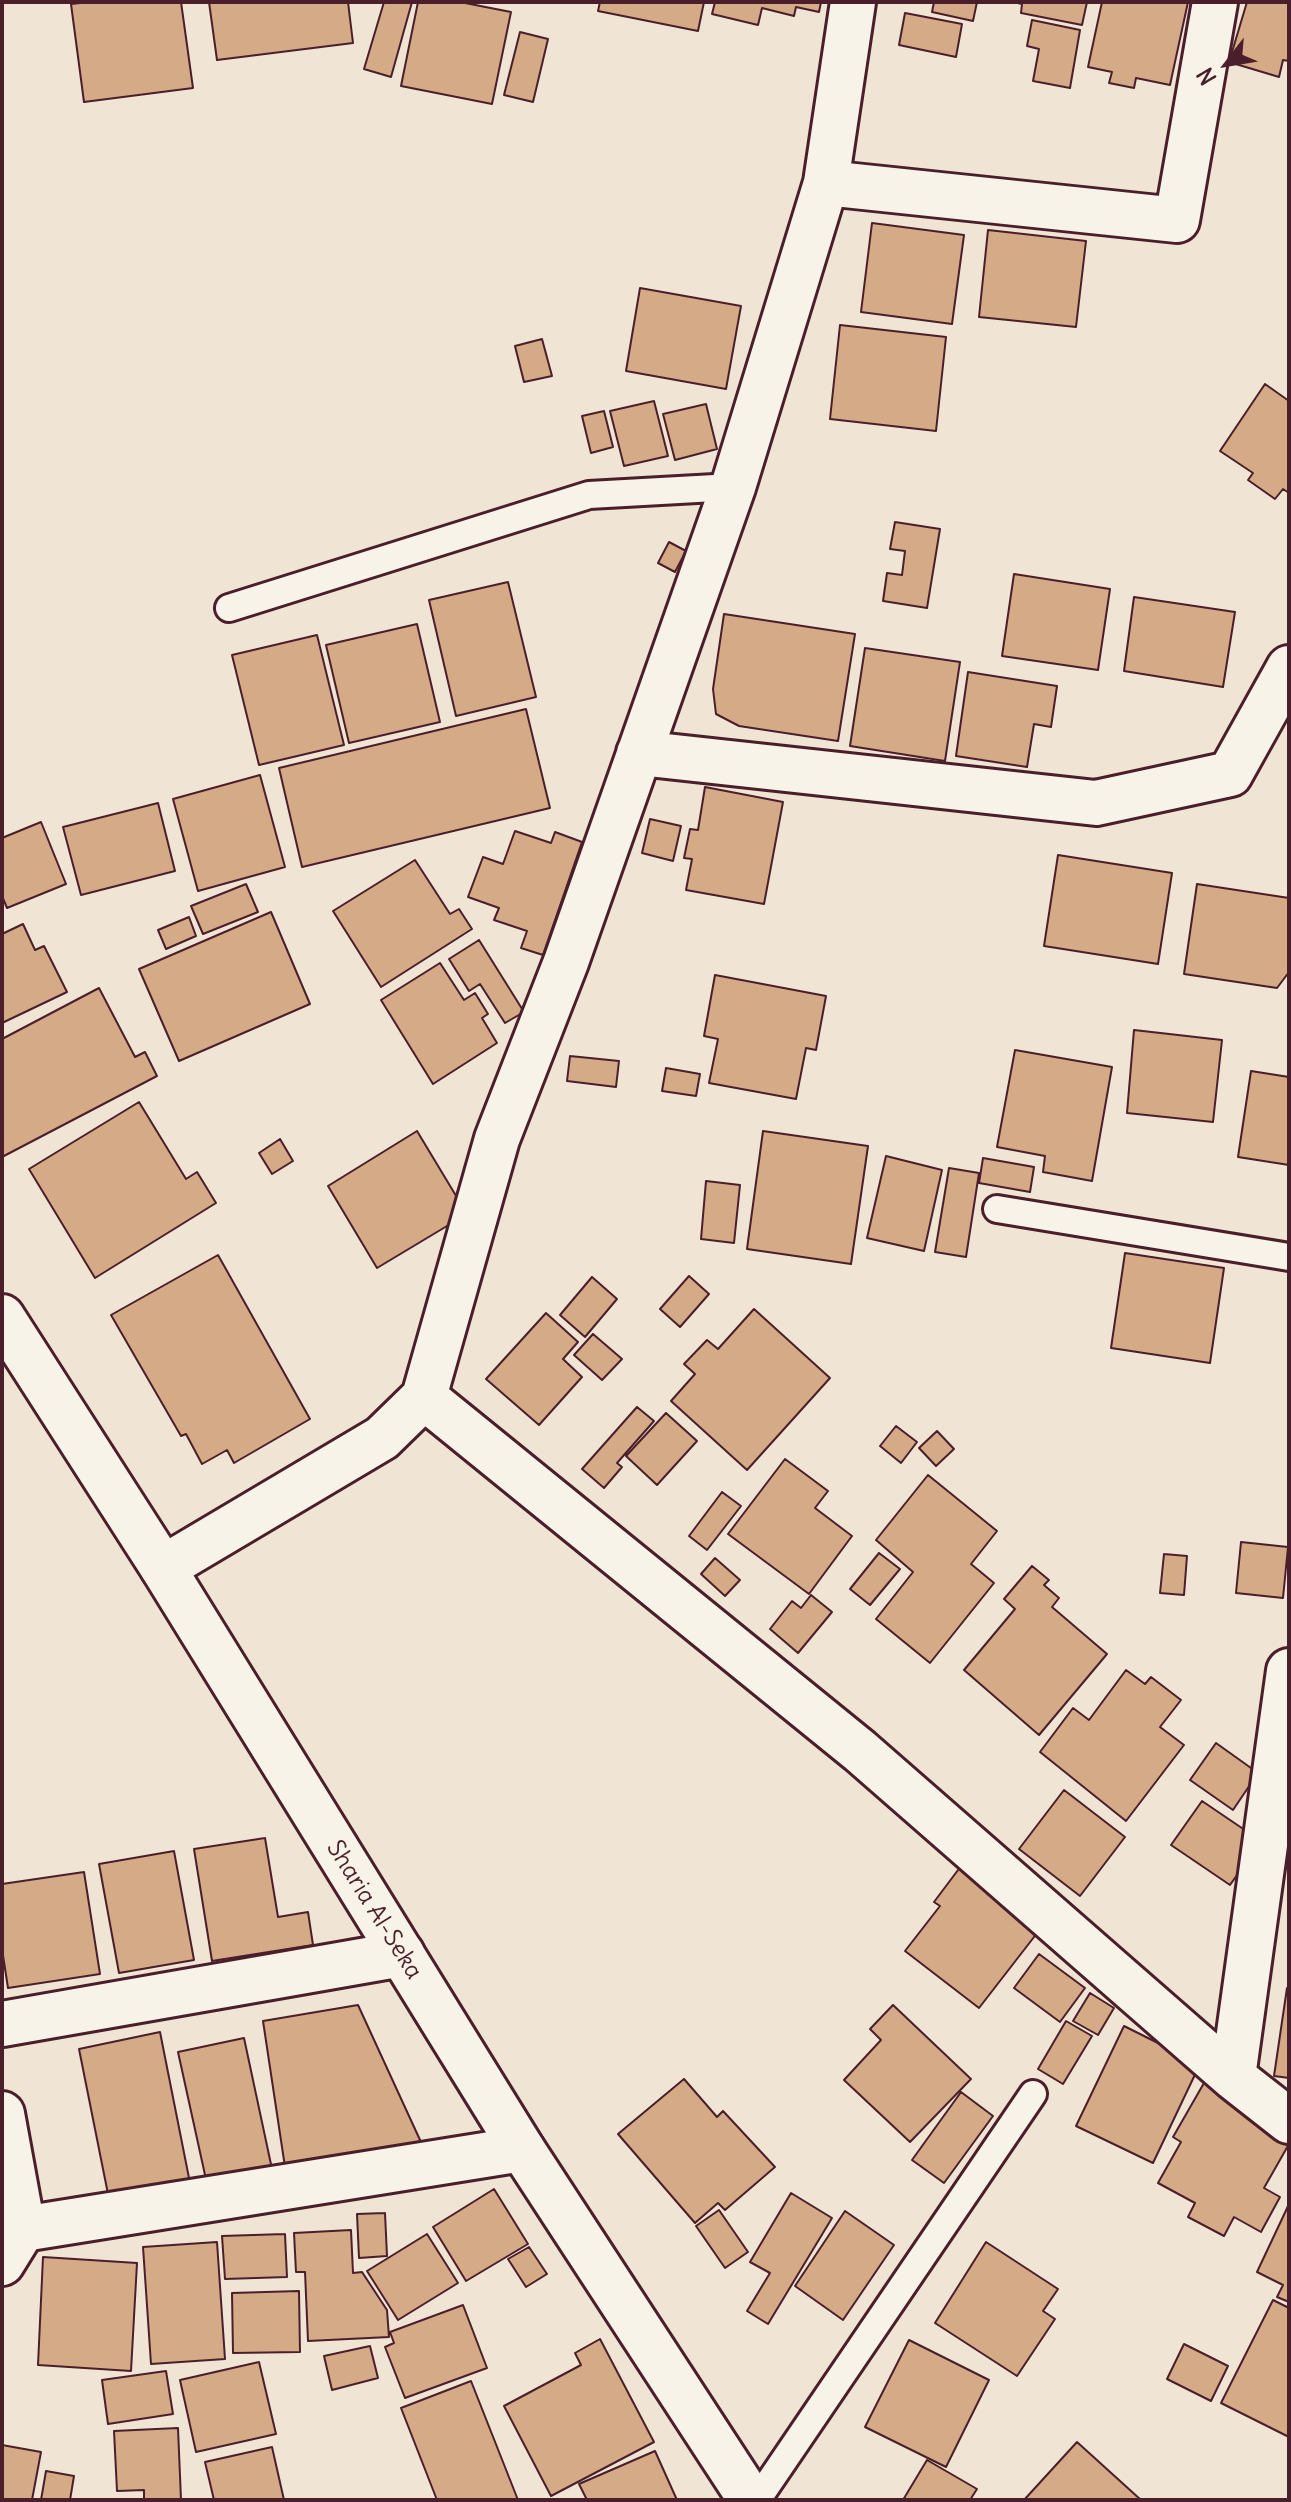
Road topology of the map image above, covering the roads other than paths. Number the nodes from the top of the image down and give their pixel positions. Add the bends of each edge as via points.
1 (853, 2) edge
2 (1215, 2) edge
3 (826, 183) junction
4 (733, 487) junction
5 (229, 608) dead end
6 (1289, 668) edge
7 (639, 753) junction
8 (997, 1209) dead end
9 (1289, 1257) edge
10 (2, 1317) edge
11 (424, 1397) junction
12 (163, 1568) junction
13 (1289, 1671) edge
14 (402, 1954) junction
15 (2, 2024) edge
16 (1233, 2077) junction
17 (1033, 2094) dead end
18 (2, 2114) edge
19 (1289, 2121) edge
20 (522, 2149) junction
21 (12, 2246) edge
22 (754, 2500) edge

1 - 3 street
2 - 3 street via 1177,220
3 - 4 street
4 - 5 lane via 589,495
4 - 7 street
6 - 7 street via 1230,774 1096,803
7 - 11 street via 497,1139
8 - 9 lane
10 - 12 street, Sharia Al-Seka
11 - 12 street via 382,1438
11 - 16 street via 860,1751
12 - 14 street, Sharia Al-Seka
13 - 16 street
14 - 15 street
14 - 20 street, Sharia Al-Seka
16 - 19 street
17 - 22 lane
18 - 21 street
20 - 21 street
20 - 22 street, Sharia Al-Seka

